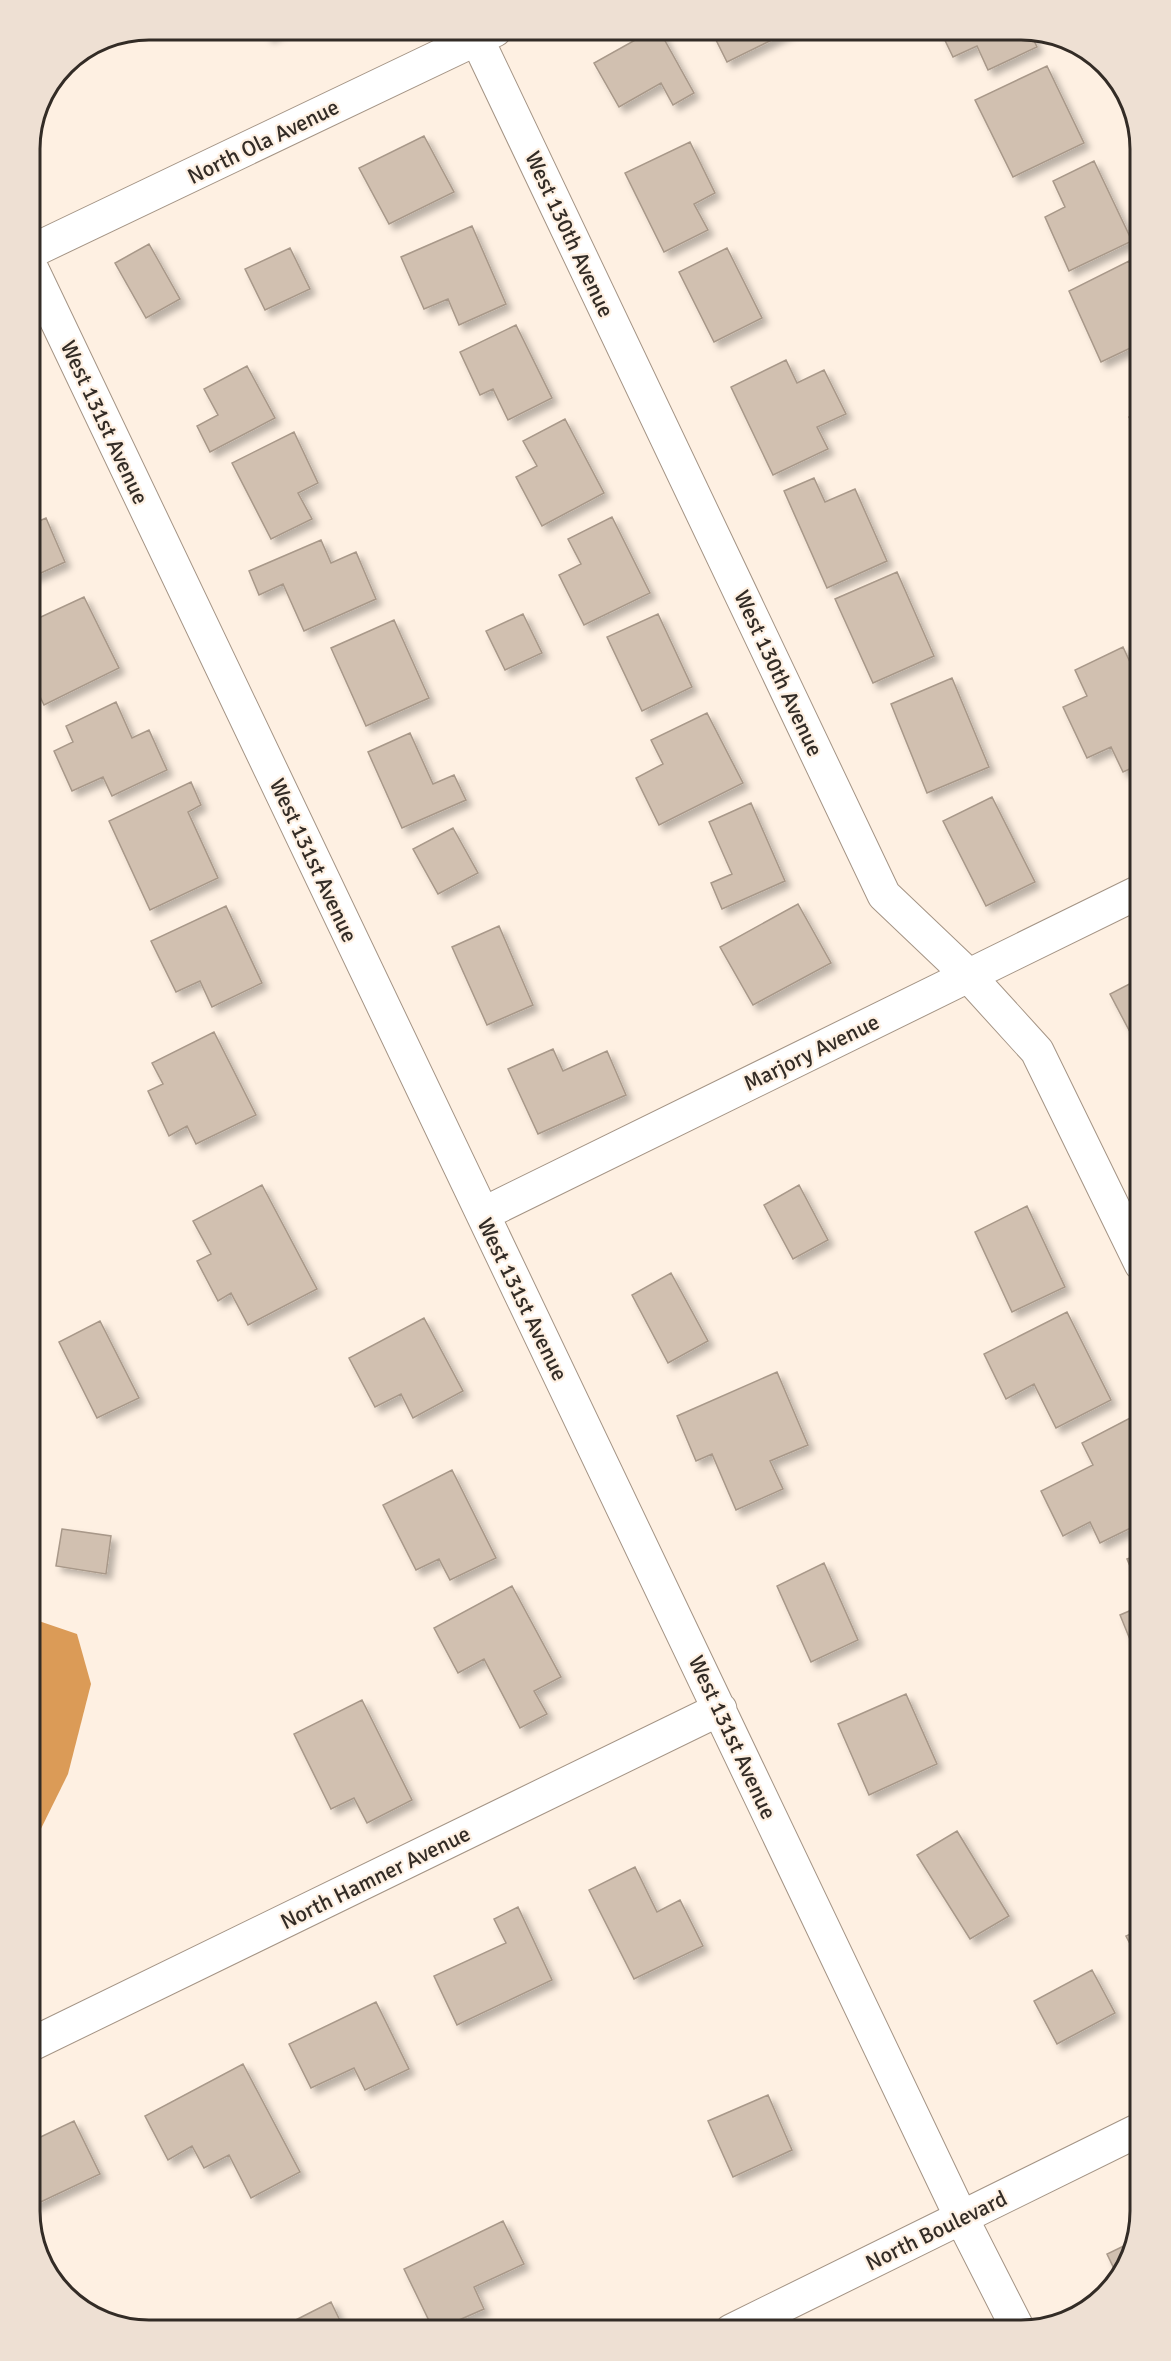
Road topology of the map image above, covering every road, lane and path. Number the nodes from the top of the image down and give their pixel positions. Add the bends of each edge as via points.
1 (471, 41) edge
2 (489, 41) edge
3 (41, 247) edge
4 (41, 288) edge
5 (1130, 896) edge
6 (968, 974) junction
7 (483, 1214) junction
8 (1130, 1241) edge
9 (720, 1709) junction
10 (40, 2040) edge
11 (1130, 2134) edge
12 (961, 2217) junction
13 (753, 2320) edge
14 (1013, 2320) edge

1 - 3 street, North Ola Avenue
2 - 6 street, West 130th Avenue via 884,895
4 - 7 street, West 131st Avenue
5 - 6 street, Marjory Avenue
6 - 7 street, Marjory Avenue
6 - 8 street, West 130th Avenue via 1037,1051
7 - 9 street, West 131st Avenue
9 - 10 street, North Hamner Avenue
9 - 12 street, West 131st Avenue
11 - 12 street, North Boulevard
12 - 13 street, North Boulevard
12 - 14 street, West 131st Avenue

